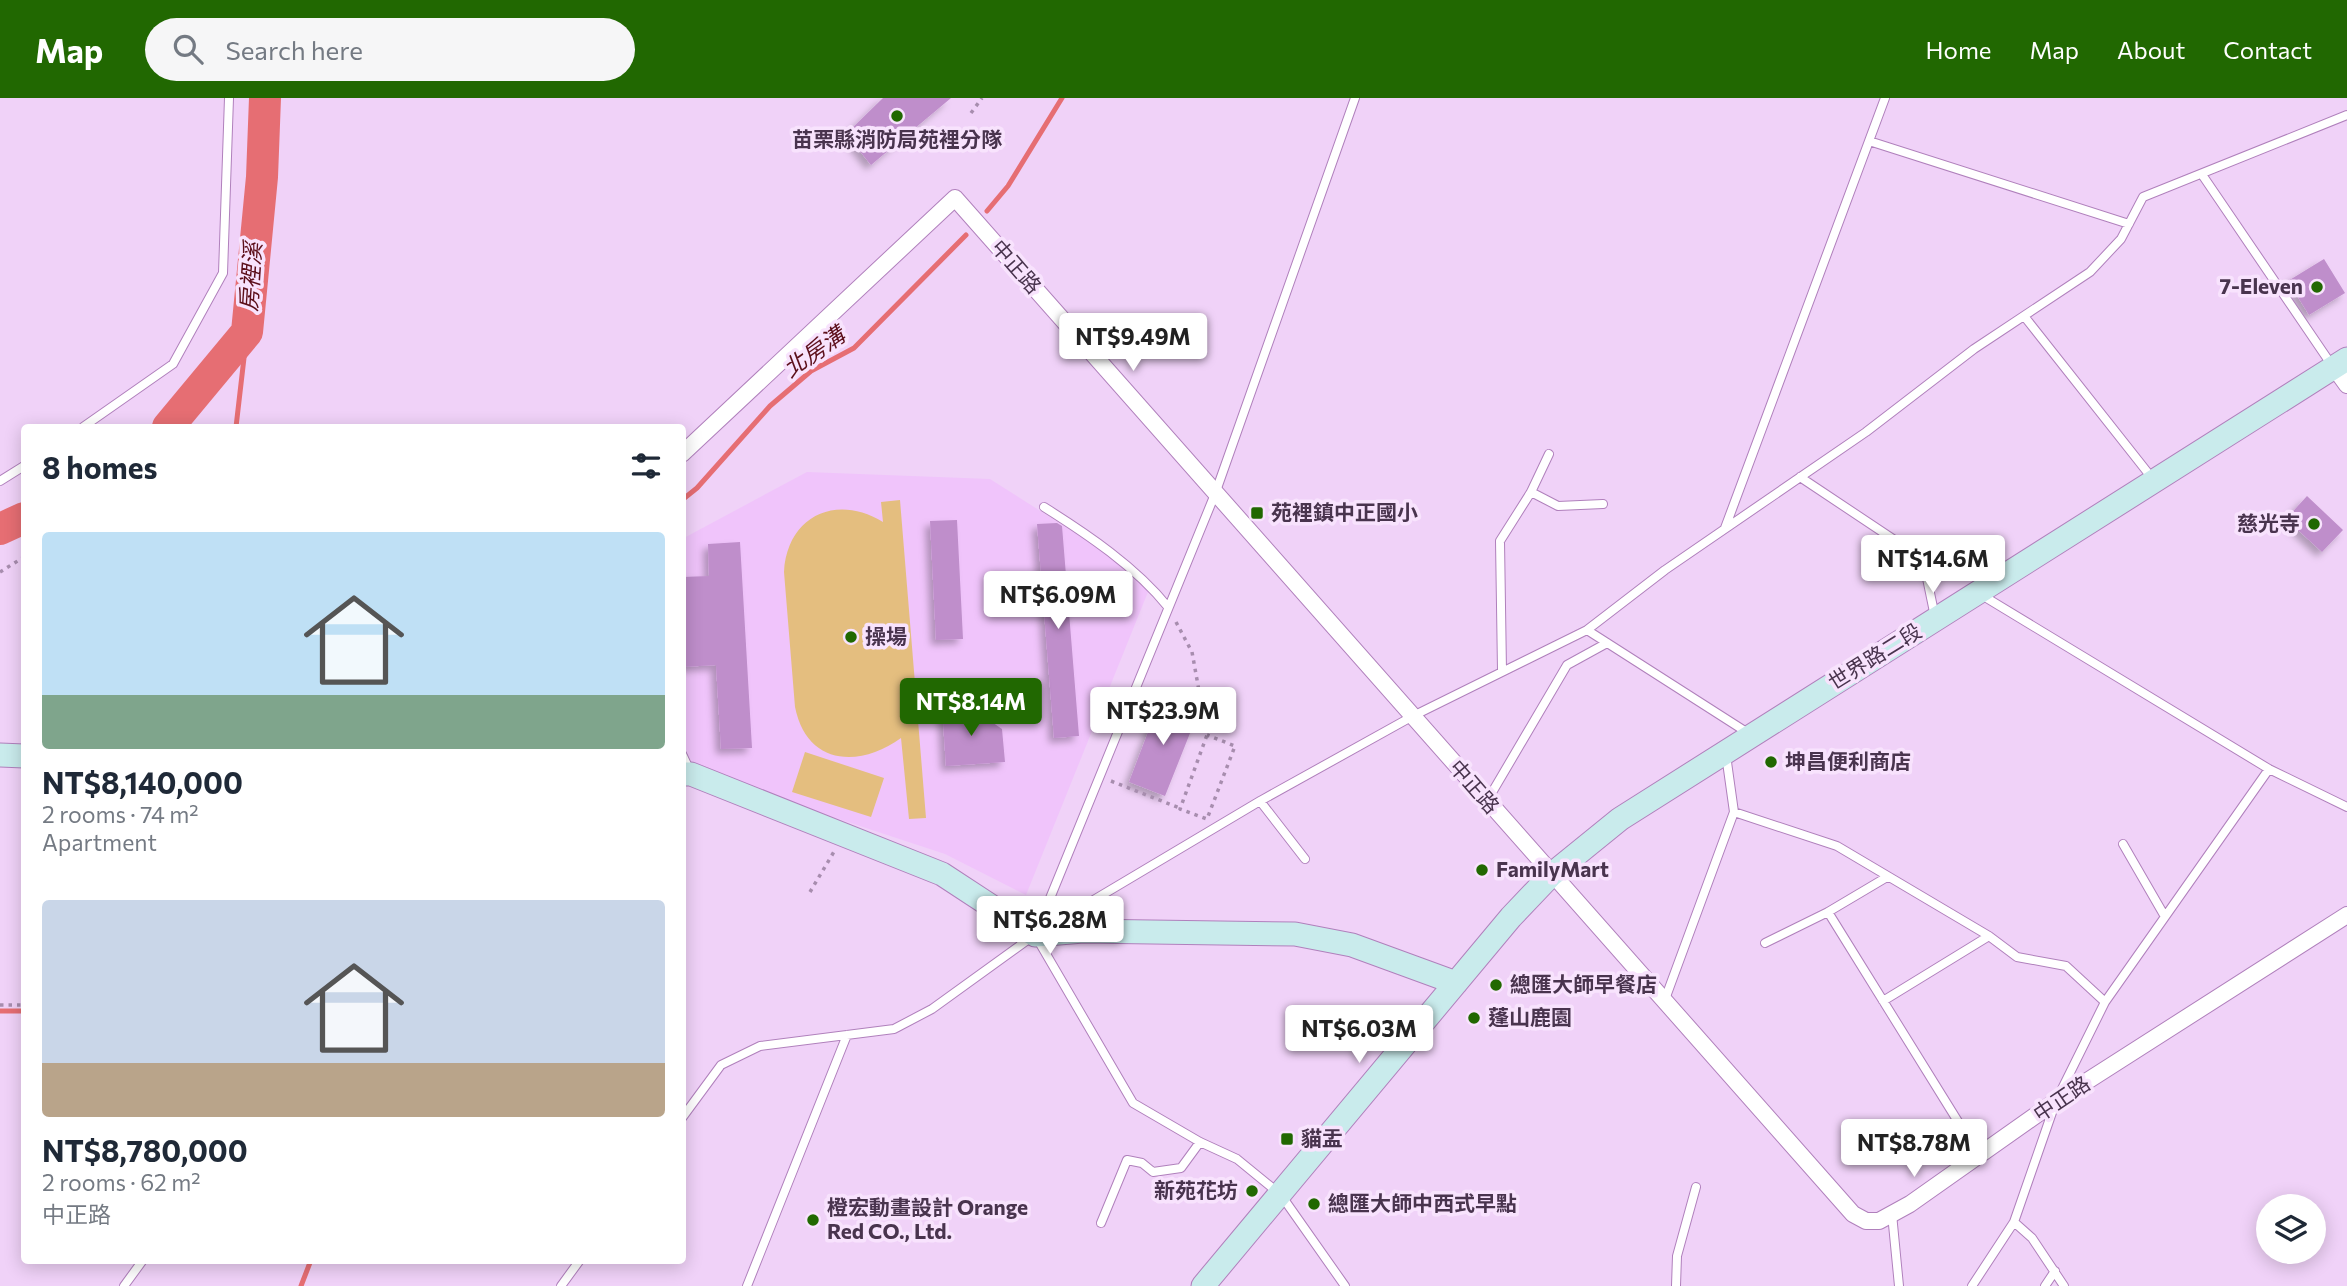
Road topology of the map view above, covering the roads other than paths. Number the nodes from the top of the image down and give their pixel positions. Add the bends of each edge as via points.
1 (229, 98) edge
2 (1355, 98) edge
3 (1885, 98) edge
4 (2347, 115) edge
5 (1869, 141) junction
6 (2203, 176) junction
7 (2129, 224) junction
8 (2024, 316) junction
9 (2342, 370) edge
10 (87, 424) edge
11 (686, 450) edge
12 (1549, 454) dead end
13 (21, 468) edge
14 (1800, 477) junction
15 (0, 481) edge
16 (2154, 481) junction
17 (1531, 492) junction
18 (1215, 494) junction
19 (1603, 504) dead end
20 (1044, 507) dead end
21 (1725, 529) junction
22 (1978, 593) junction
23 (1168, 607) junction
24 (1936, 619) junction
25 (1587, 630) junction
26 (1607, 643) junction
27 (1502, 671) junction
28 (1413, 716) junction
29 (1751, 735) junction
30 (1725, 752) junction
31 (0, 755) edge
32 (21, 756) edge
33 (686, 767) edge
34 (2269, 769) junction
35 (1260, 801) junction
36 (1486, 802) junction
37 (2347, 807) edge
38 (1734, 812) junction
39 (2123, 844) dead end
40 (1305, 859) dead end
41 (1551, 875) junction
42 (1887, 877) junction
43 (1828, 912) junction
44 (2164, 915) junction
45 (2347, 915) edge
46 (1035, 935) junction
47 (1989, 936) junction
48 (1765, 943) dead end
49 (1456, 983) junction
50 (1883, 1001) junction
51 (2105, 1002) junction
52 (1663, 1003) junction
53 (847, 1035) junction
54 (2056, 1101) junction
55 (686, 1112) edge
56 (1200, 1142) junction
57 (1980, 1157) junction
58 (1696, 1187) dead end
59 (1280, 1195) junction
60 (1892, 1214) junction
61 (2014, 1222) junction
62 (1101, 1223) dead end
63 (140, 1264) edge
64 (577, 1264) edge
65 (2055, 1271) junction
66 (124, 1286) edge
67 (561, 1286) edge
68 (747, 1286) edge
69 (1203, 1286) edge
70 (1345, 1286) edge
71 (1676, 1286) edge
72 (1899, 1286) edge
73 (1972, 1286) edge
74 (2045, 1286) edge
75 (2064, 1286) edge

1 - 10 lane via 223,273 173,364
2 - 18 lane
3 - 5 lane
4 - 6 lane
5 - 7 lane
5 - 21 lane
6 - 7 lane via 2143,197
6 - 9 lane
7 - 8 lane via 2091,272
8 - 14 lane
8 - 16 lane
9 - 16 main road, 世界路二段
11 - 18 street, 中正路 via 955,198
12 - 17 lane
13 - 15 lane
14 - 21 lane
14 - 24 lane via 1923,559
16 - 22 main road, 世界路二段
17 - 19 lane via 1558,506
17 - 27 lane via 1500,541
18 - 23 lane
18 - 28 street, 中正路
20 - 23 lane via 1097,544
21 - 25 lane
22 - 24 main road, 世界路二段
22 - 34 lane
23 - 46 lane
24 - 29 main road, 世界路二段
25 - 26 lane
25 - 27 lane
26 - 29 lane
26 - 36 lane via 1567,665
27 - 28 lane
28 - 35 lane
28 - 36 street, 中正路
29 - 30 main road, 世界路二段
30 - 38 lane
30 - 41 main road, 世界路二段 via 1620,819
31 - 32 main road
33 - 46 main road via 942,874
34 - 37 lane
34 - 44 lane
35 - 40 lane
35 - 46 lane
36 - 41 street, 中正路
38 - 42 lane via 1837,846
38 - 52 lane
39 - 44 lane
41 - 49 main road, 世界路二段
41 - 52 street, 中正路
42 - 43 lane
42 - 47 lane
43 - 48 lane
43 - 50 lane
44 - 51 lane
45 - 54 street, 中正路
46 - 49 main road via 1083,931 1295,934 1352,944
46 - 53 lane via 932,1009 894,1029
46 - 56 lane via 1133,1103
47 - 50 lane
47 - 51 lane via 2017,957 2066,966
49 - 59 main road, 世界路二段
50 - 57 lane
51 - 54 lane
52 - 60 street, 中正路 via 1853,1214 1879,1221
53 - 55 lane via 760,1046 720,1065
53 - 68 lane
54 - 57 street, 中正路
54 - 61 lane
56 - 59 lane via 1237,1158
56 - 62 lane via 1181,1168 1153,1172 1142,1163 1127,1160
57 - 60 street, 中正路
58 - 71 lane via 1677,1256
59 - 69 main road, 世界路二段
59 - 70 lane
60 - 72 lane
61 - 65 lane via 2032,1238
61 - 73 lane
63 - 66 lane
64 - 67 lane
65 - 74 lane
65 - 75 lane

